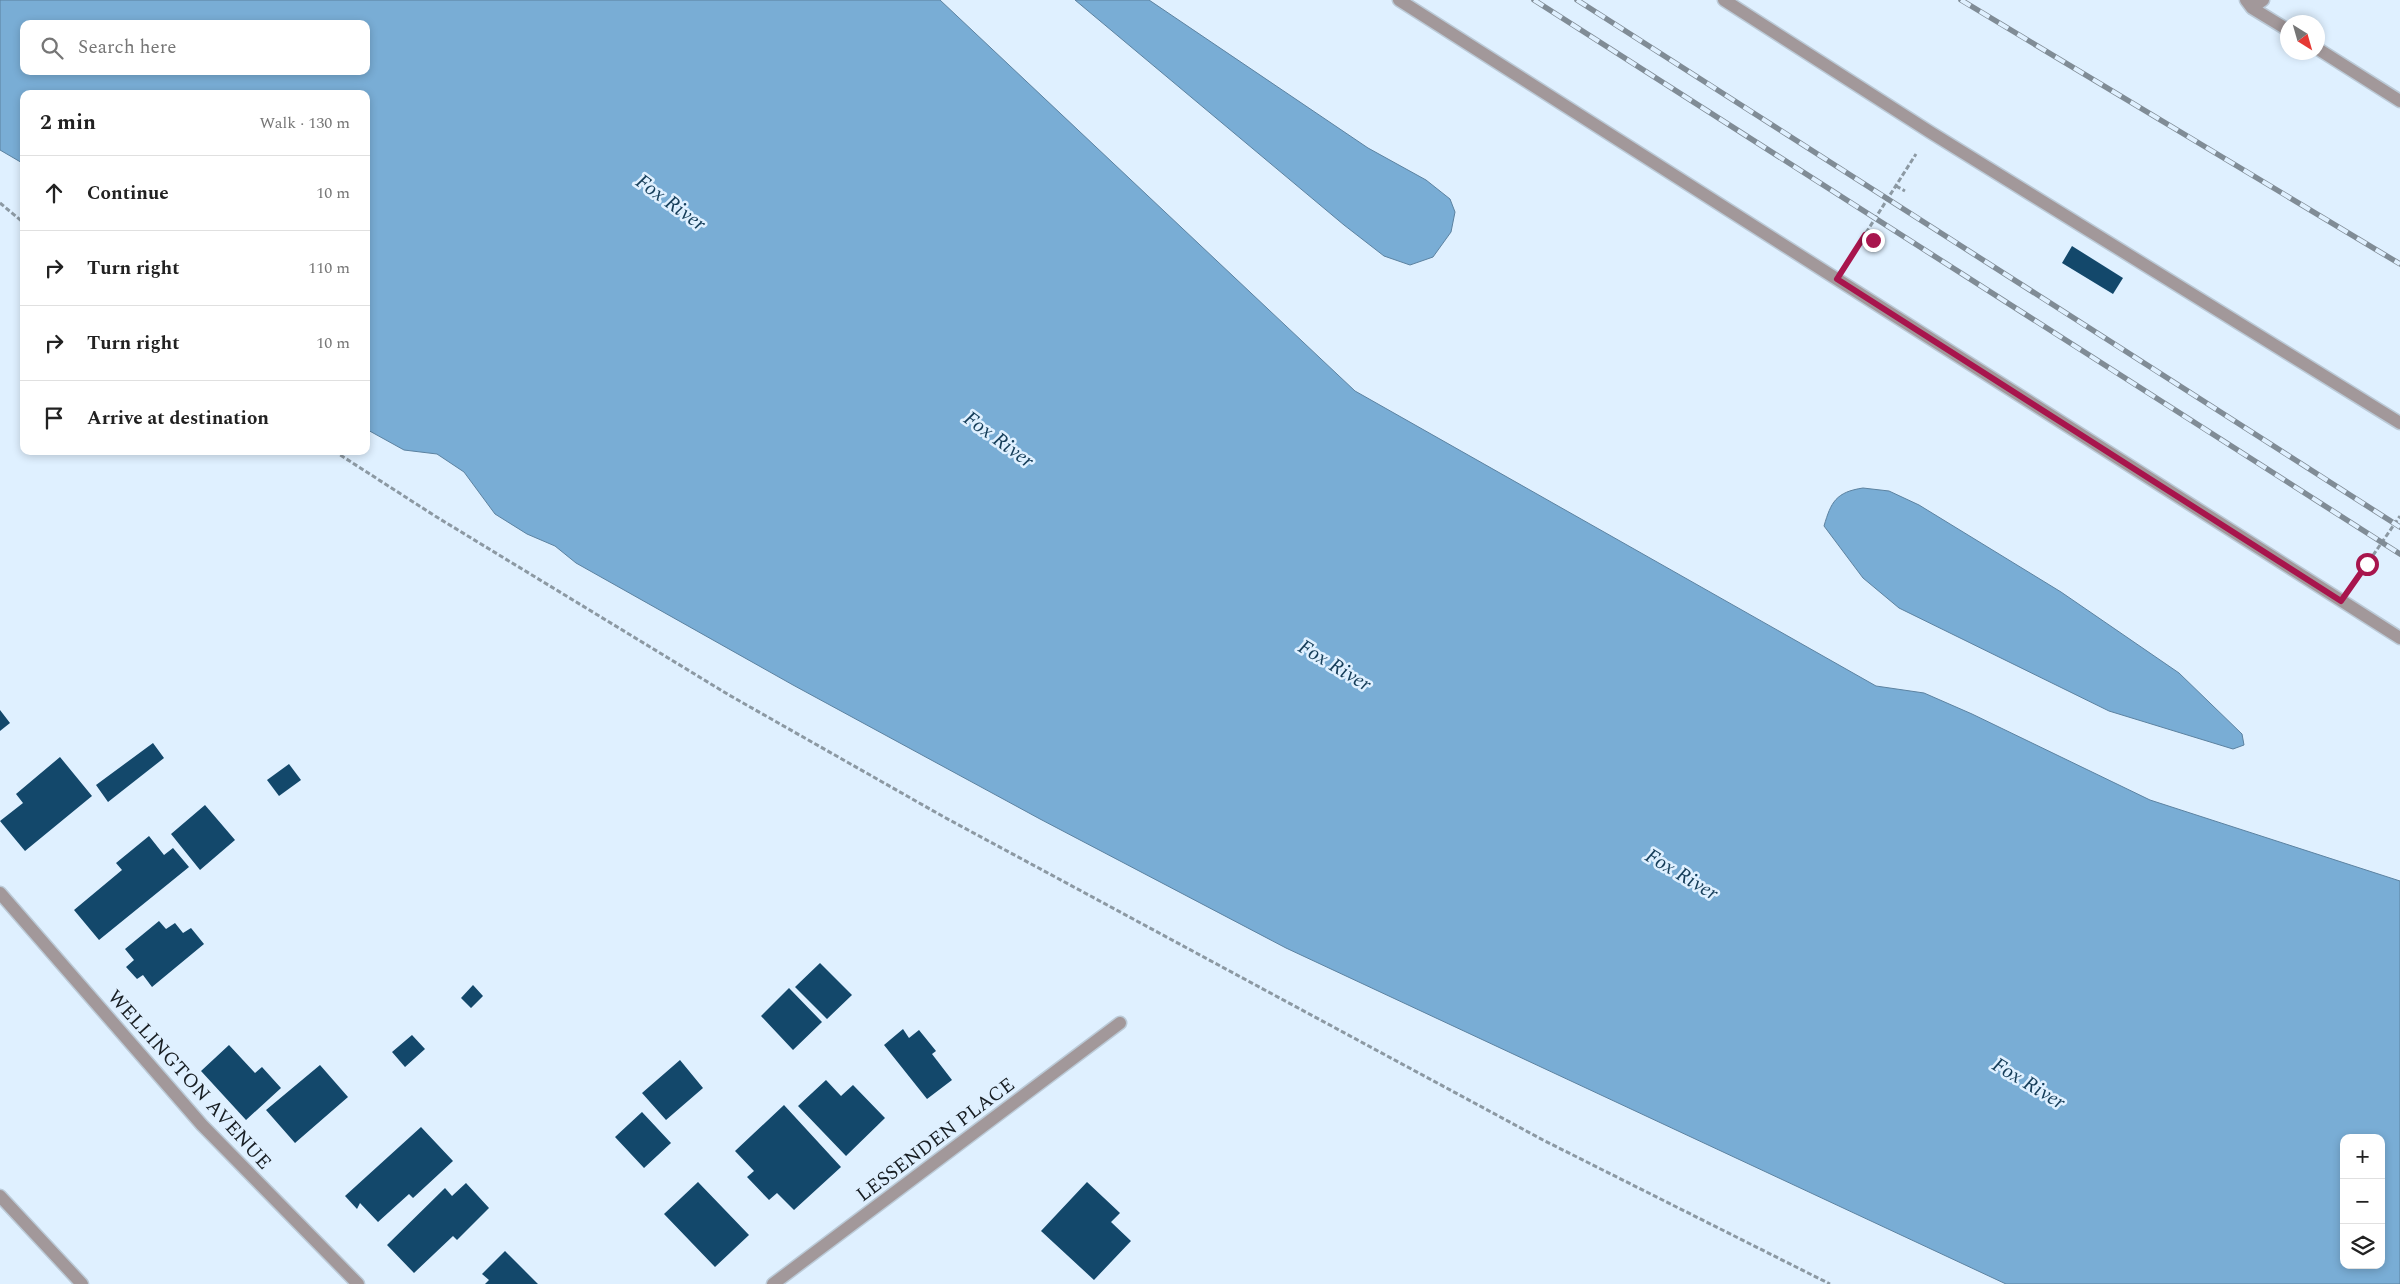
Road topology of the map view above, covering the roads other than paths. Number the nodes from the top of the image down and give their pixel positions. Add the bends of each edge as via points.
1 (1399, 0) edge
2 (1724, 0) edge
3 (2263, 0) edge
4 (2249, 4) edge
5 (2280, 25) edge
6 (2325, 53) edge
7 (2400, 100) edge
8 (2400, 423) edge
9 (2400, 638) edge
10 (0, 893) edge
11 (1120, 1023) dead end
12 (0, 1196) edge
13 (82, 1284) edge
14 (358, 1284) edge
15 (773, 1284) edge

1 - 9 street
2 - 8 street via 1930,132
3 - 4 street
4 - 5 street
6 - 7 street
10 - 14 street, WELLINGTON AVENUE via 202,1125
11 - 15 street, LESSENDEN PLACE
12 - 13 street

